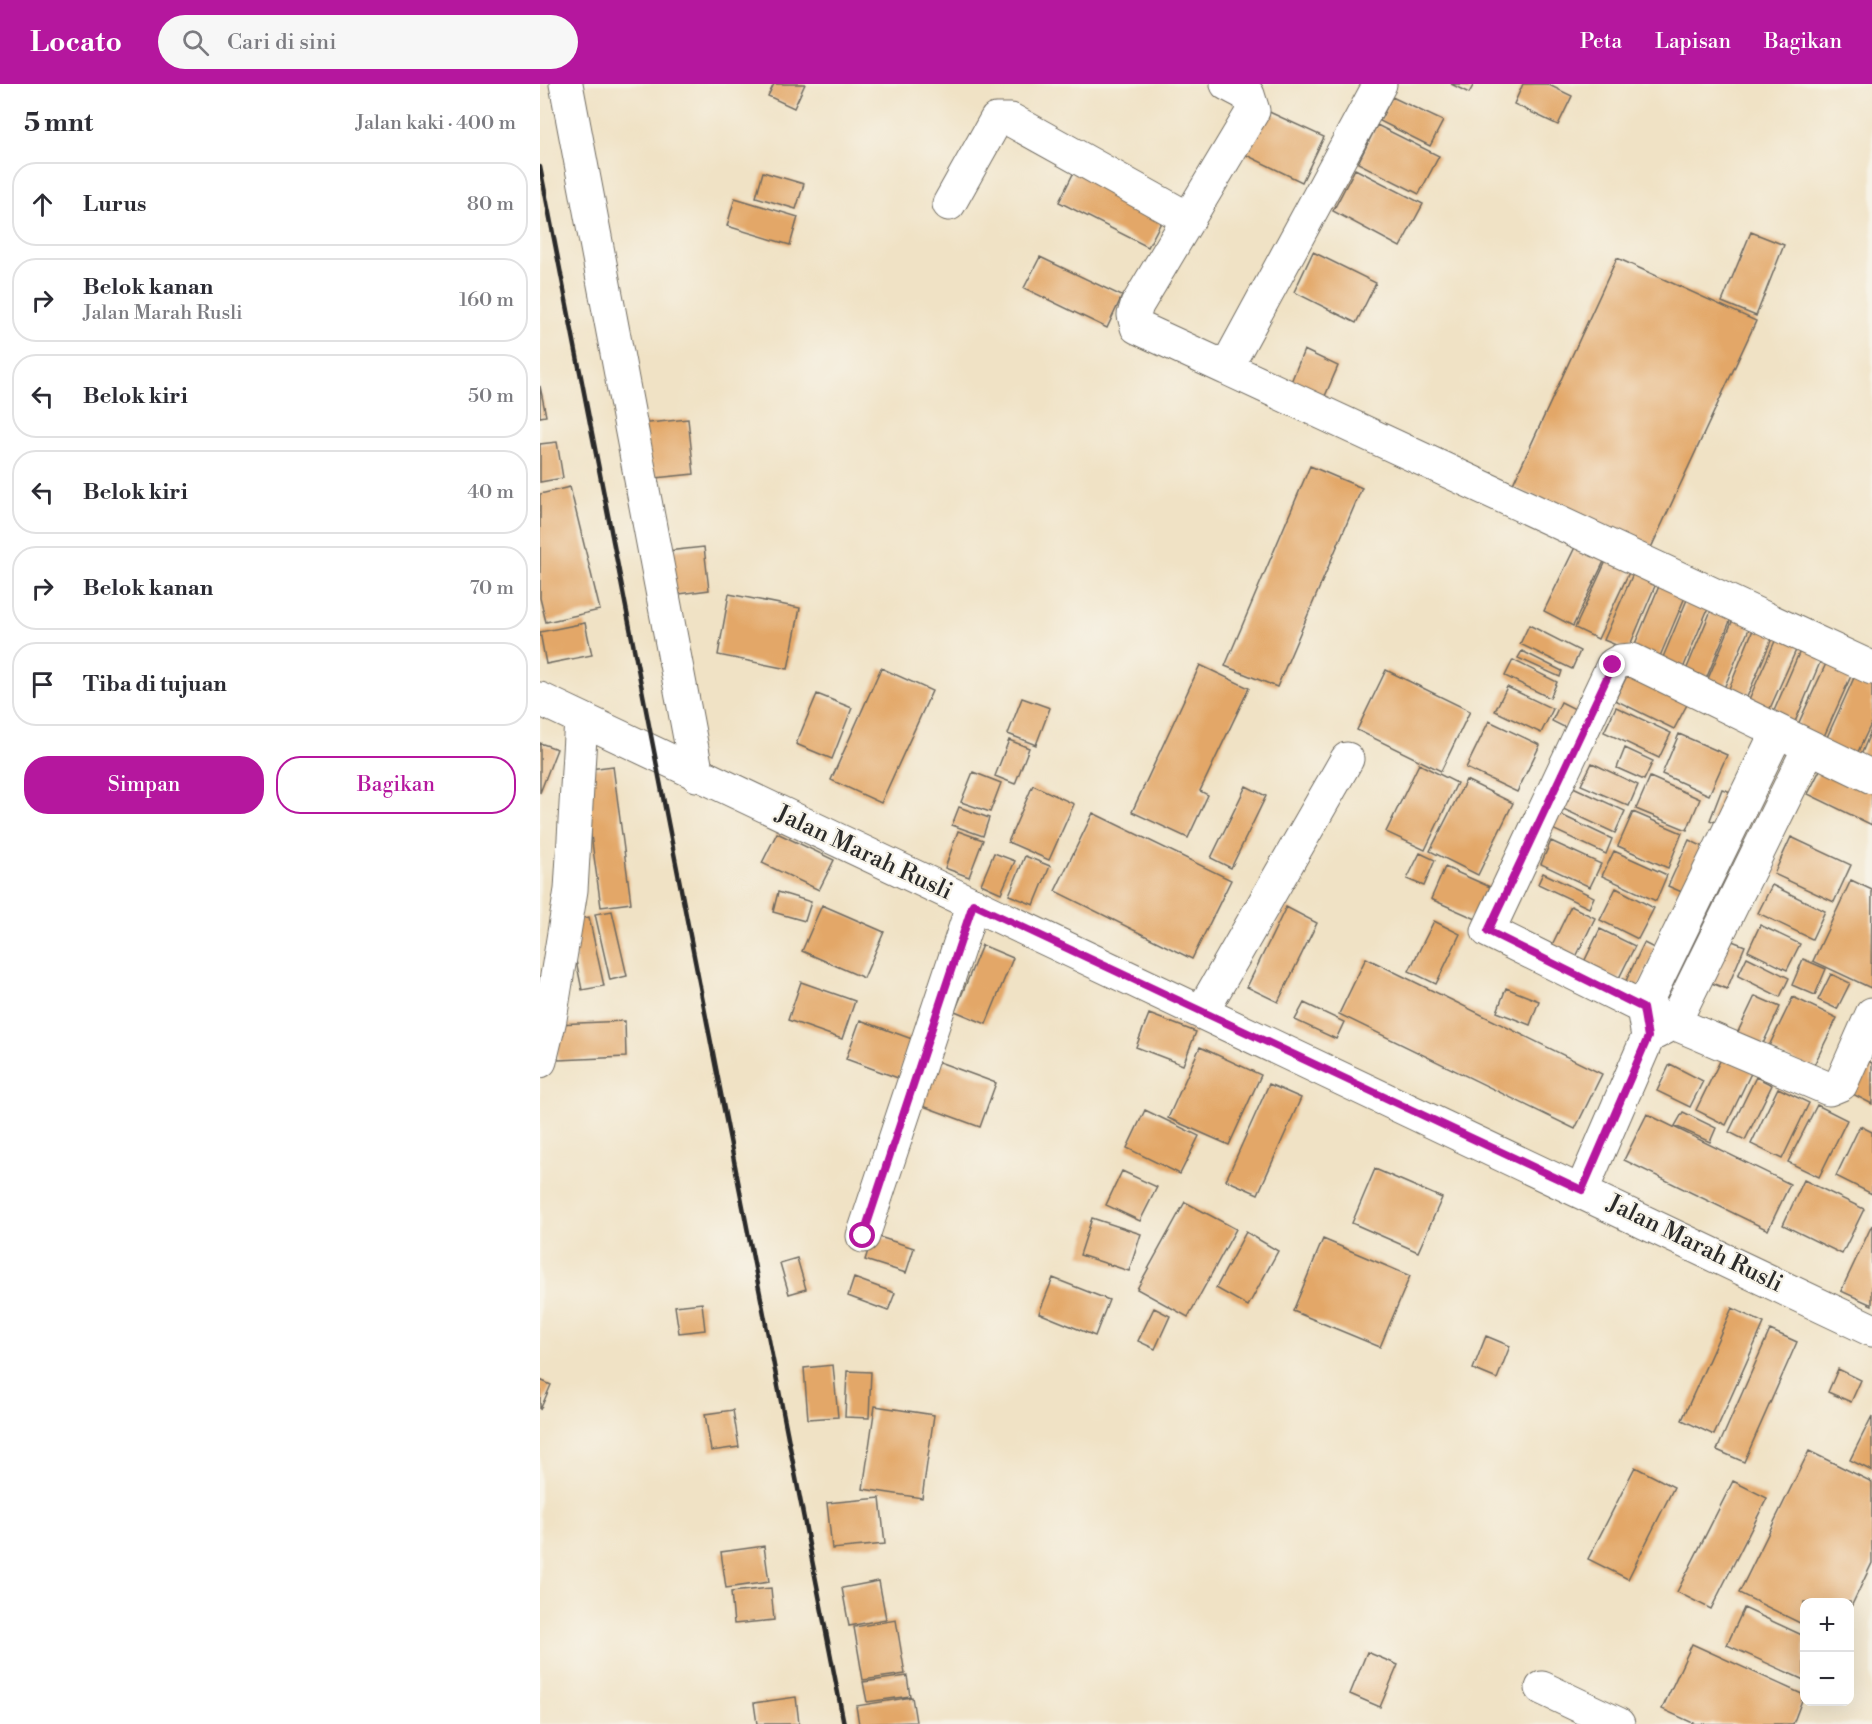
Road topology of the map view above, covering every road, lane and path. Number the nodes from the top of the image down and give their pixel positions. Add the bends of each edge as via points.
1 (566, 84) edge
2 (1227, 84) edge
3 (1380, 84) edge
4 (949, 204) dead end
5 (1189, 219) junction
6 (1226, 368) junction
7 (1872, 668) edge
8 (540, 699) edge
9 (581, 719) junction
10 (1777, 732) junction
11 (1809, 748) junction
12 (1347, 759) dead end
13 (697, 775) junction
14 (1872, 777) edge
15 (973, 904) junction
16 (1203, 1011) junction
17 (1872, 1014) edge
18 (1655, 1023) junction
19 (540, 1061) edge
20 (1582, 1190) junction
21 (863, 1236) dead end
22 (1872, 1330) edge
23 (1542, 1688) dead end
24 (1618, 1724) edge

1 - 13 street
2 - 5 street via 1248,95 1253,111
3 - 6 street
4 - 5 street via 996,120 1011,120
5 - 6 street via 1134,315 1137,327
6 - 7 street
8 - 9 street, Jalan Marah Rusli
9 - 13 street, Jalan Marah Rusli
9 - 19 street via 571,890
10 - 11 street
10 - 18 street
10 - 18 street via 1632,660 1613,665 1488,931
11 - 14 street
11 - 18 street
12 - 16 street
13 - 15 street, Jalan Marah Rusli
15 - 16 street, Jalan Marah Rusli
15 - 21 street
16 - 20 street, Jalan Marah Rusli
17 - 18 street via 1840,1084 1829,1089
18 - 20 street
20 - 22 street, Jalan Marah Rusli
23 - 24 street

